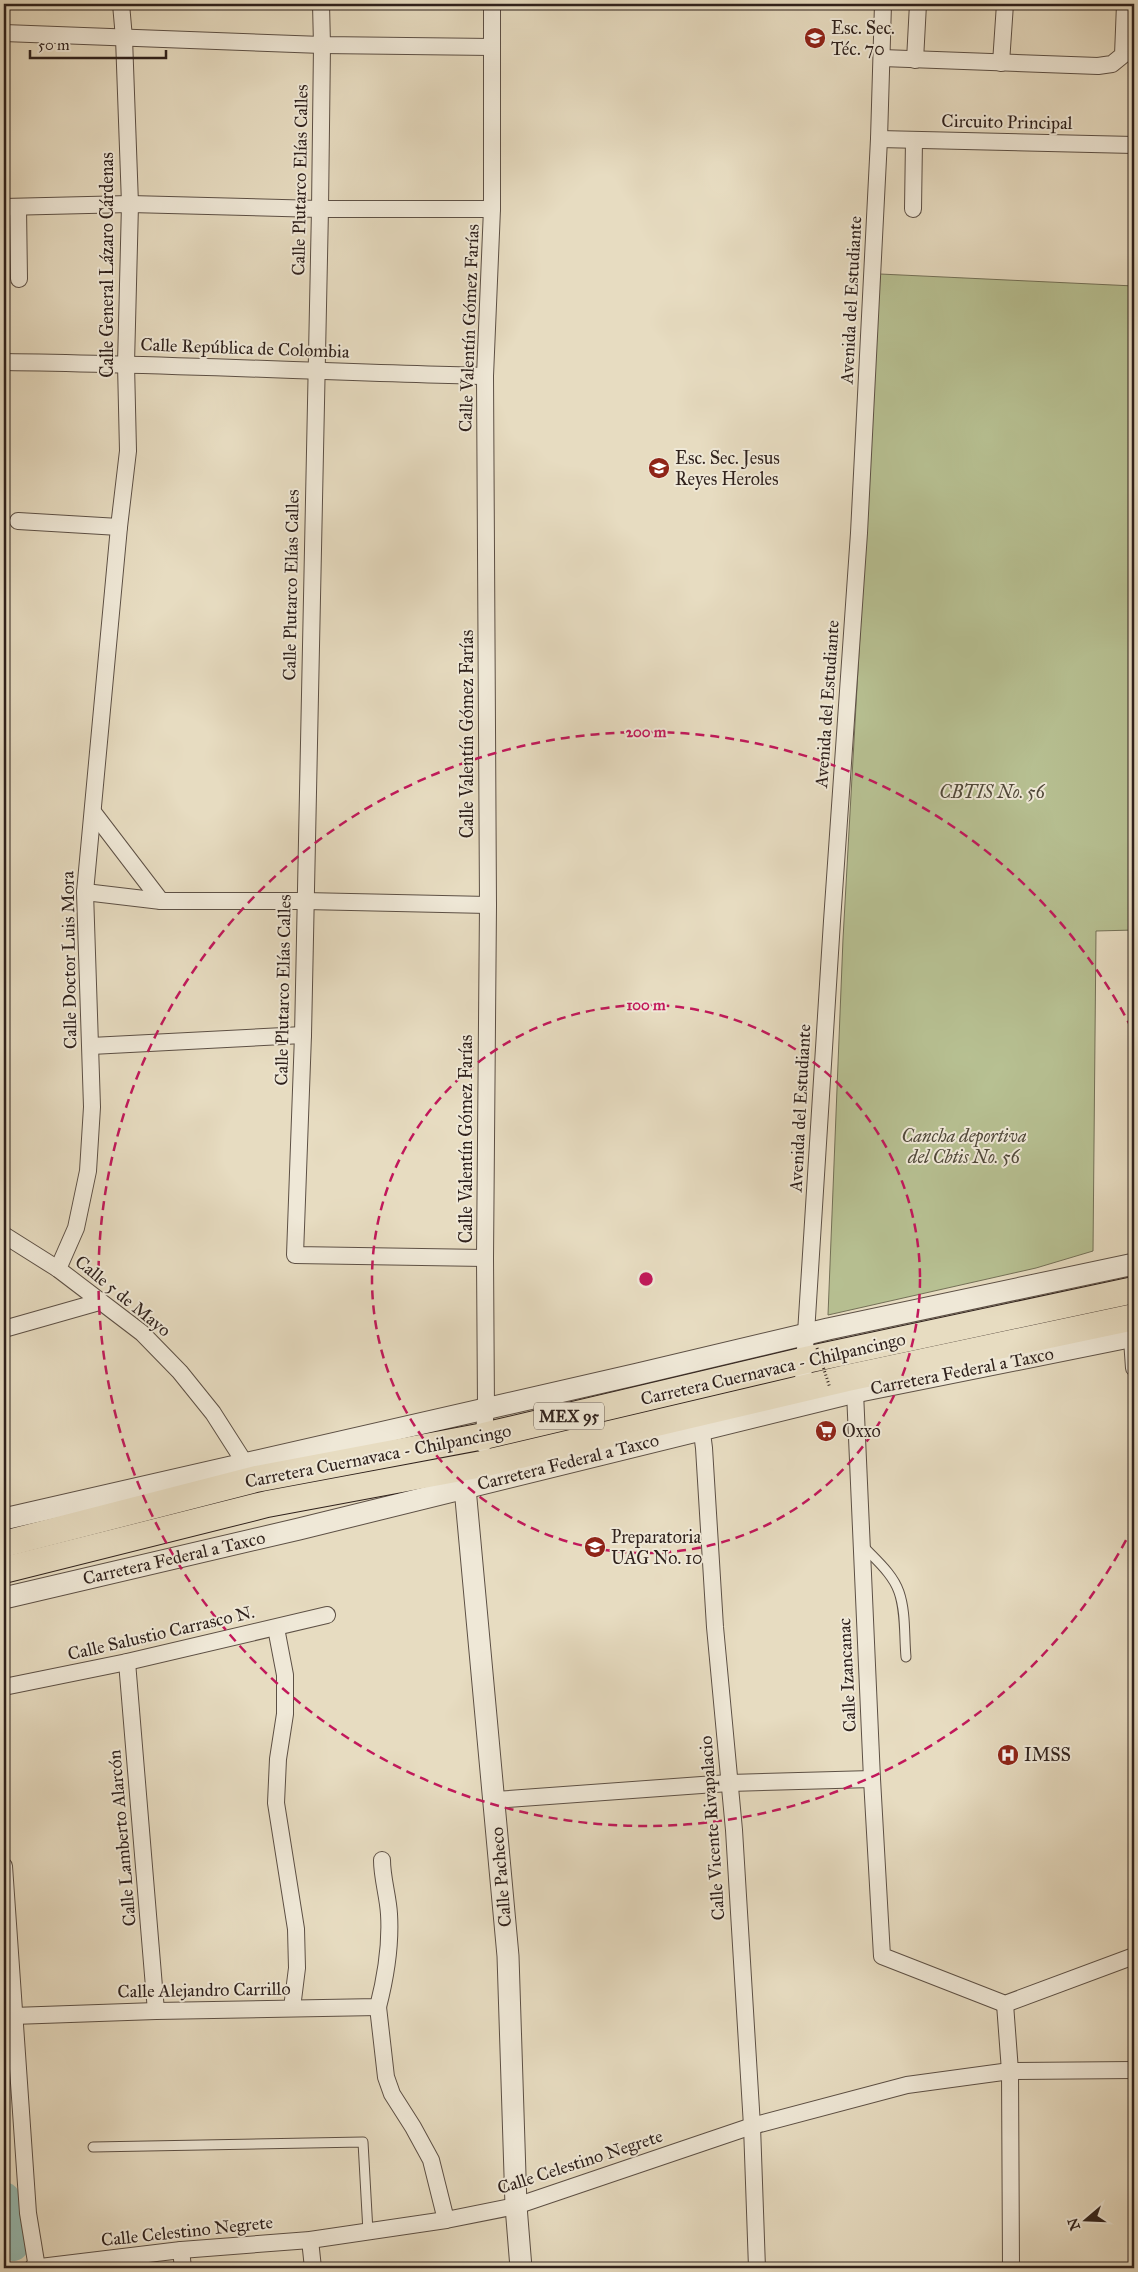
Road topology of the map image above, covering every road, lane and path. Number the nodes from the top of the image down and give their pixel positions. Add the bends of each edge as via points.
1 (121, 4) edge
2 (321, 4) edge
3 (492, 4) edge
4 (883, 4) edge
5 (918, 4) edge
6 (1004, 4) edge
7 (1125, 4) edge
8 (4, 33) edge
9 (124, 38) junction
10 (322, 45) junction
11 (492, 47) junction
12 (882, 58) junction
13 (915, 60) junction
14 (1000, 63) junction
15 (879, 139) junction
16 (914, 140) junction
17 (1134, 145) edge
18 (130, 204) junction
19 (11, 207) edge
20 (320, 209) junction
21 (492, 209) junction
22 (913, 209) dead end
23 (19, 279) dead end
24 (4, 362) edge
25 (126, 364) junction
26 (316, 372) junction
27 (485, 376) junction
28 (18, 521) dead end
29 (119, 527) junction
30 (93, 812) junction
31 (85, 892) junction
32 (161, 901) junction
33 (305, 901) junction
34 (488, 905) junction
35 (303, 1035) junction
36 (91, 1046) junction
37 (4, 1235) edge
38 (485, 1258) junction
39 (1134, 1264) edge
40 (58, 1269) junction
41 (1130, 1291) edge
42 (99, 1302) junction
43 (947, 1303) junction
44 (1133, 1327) edge
45 (4, 1329) edge
46 (952, 1329) junction
47 (810, 1347) junction
48 (1134, 1368) edge
49 (921, 1371) junction
50 (698, 1386) junction
51 (830, 1388) dead end
52 (855, 1392) junction
53 (802, 1398) junction
54 (642, 1399) junction
55 (486, 1408) junction
56 (700, 1421) junction
57 (647, 1433) junction
58 (484, 1436) junction
59 (482, 1464) junction
60 (250, 1471) junction
61 (466, 1488) junction
62 (267, 1504) junction
63 (4, 1518) edge
64 (4, 1544) edge
65 (861, 1545) junction
66 (4, 1570) edge
67 (4, 1598) edge
68 (327, 1615) dead end
69 (276, 1628) junction
70 (906, 1657) dead end
71 (127, 1662) junction
72 (4, 1687) edge
73 (872, 1779) junction
74 (729, 1783) junction
75 (495, 1800) junction
76 (382, 1860) dead end
77 (4, 1866) edge
78 (1134, 1956) edge
79 (1005, 2004) junction
80 (378, 2007) junction
81 (292, 2008) junction
82 (156, 2011) junction
83 (13, 2016) junction
84 (1134, 2070) edge
85 (1010, 2071) junction
86 (752, 2126) junction
87 (93, 2147) dead end
88 (516, 2206) junction
89 (446, 2220) junction
90 (368, 2232) junction
91 (310, 2240) junction
92 (181, 2250) junction
93 (32, 2268) edge
94 (37, 2268) edge
95 (183, 2268) edge
96 (314, 2268) edge
97 (521, 2268) edge
98 (757, 2268) edge
99 (1011, 2268) edge

1 - 9 street, Calle General Lázaro Cárdenas
2 - 10 street, Calle Plutarco Elías Calles
3 - 11 street, Calle Valentín Gómez Farías
4 - 12 street, Avenida del Estudiante
5 - 13 street
6 - 14 street
7 - 14 street via 1123,55 1112,64
8 - 9 street
9 - 10 street
9 - 18 street, Calle General Lázaro Cárdenas
10 - 11 street
10 - 20 street, Calle Plutarco Elías Calles
11 - 21 street, Calle Valentín Gómez Farías
12 - 13 street
12 - 15 street, Avenida del Estudiante
13 - 14 street
15 - 16 street, Circuito Principal
15 - 47 street, Avenida del Estudiante via 859,533 832,920
16 - 17 street, Circuito Principal
16 - 22 street
18 - 19 street
18 - 20 street
18 - 25 street, Calle General Lázaro Cárdenas
19 - 23 street
20 - 21 street
20 - 26 street, Calle Plutarco Elías Calles
21 - 27 street, Calle Valentín Gómez Farías
24 - 25 street, Calle República de Colombia
25 - 26 street, Calle República de Colombia
25 - 29 street, Calle General Lázaro Cárdenas via 128,451
26 - 27 street, Calle República de Colombia
26 - 33 street, Calle Plutarco Elías Calles
27 - 34 street, Calle Valentín Gómez Farías
28 - 29 street
29 - 30 street, Calle Doctor Luis Mora
30 - 31 street, Calle Doctor Luis Mora
30 - 32 street
31 - 32 street
31 - 36 street, Calle Doctor Luis Mora
32 - 33 street
33 - 34 street
33 - 35 street, Calle Plutarco Elías Calles
34 - 38 street, Calle Valentín Gómez Farías
35 - 36 street
35 - 38 street, Calle Plutarco Elías Calles via 295,1255
36 - 40 street, Calle Doctor Luis Mora via 88,1171 76,1228
37 - 40 street, Calle 5 de Mayo
38 - 55 street, Calle Valentín Gómez Farías
39 - 43 street
40 - 42 street, Calle 5 de Mayo
41 - 44 street
41 - 46 main road, Carretera Cuernavaca - Chilpancingo / MEX 95
42 - 45 street
42 - 60 street, Calle 5 de Mayo via 142,1333 180,1372 213,1412
43 - 46 street
43 - 47 street
44 - 48 street
44 - 49 main road, Carretera Cuernavaca - Chilpancingo / MEX 95
46 - 47 main road, Carretera Cuernavaca - Chilpancingo / MEX 95
47 - 50 main road, Carretera Cuernavaca - Chilpancingo / MEX 95
47 - 51 path, bridge
47 - 53 street, Avenida del Estudiante
47 - 55 street
49 - 52 street, Carretera Federal a Taxco
49 - 53 main road, Carretera Cuernavaca - Chilpancingo / MEX 95
50 - 54 main road, Carretera Cuernavaca - Chilpancingo / MEX 95
50 - 56 street, Calle Vicente Rivapalacio
52 - 53 street, Carretera Federal a Taxco
52 - 65 street, Calle Izancanac
53 - 56 main road, Carretera Cuernavaca - Chilpancingo / MEX 95
54 - 57 street
54 - 58 main road, Carretera Cuernavaca - Chilpancingo / MEX 95
55 - 58 street, Calle Valentín Gómez Farías
55 - 60 street
56 - 57 main road, Carretera Cuernavaca - Chilpancingo / MEX 95
56 - 74 street, Calle Vicente Rivapalacio
57 - 59 main road, Carretera Cuernavaca - Chilpancingo / MEX 95
57 - 61 street, Carretera Federal a Taxco
58 - 59 street, Calle Valentín Gómez Farías
58 - 60 main road, Carretera Cuernavaca - Chilpancingo / MEX 95
59 - 62 main road, Carretera Cuernavaca - Chilpancingo / MEX 95
60 - 62 street, Calle 5 de Mayo
60 - 63 street
60 - 64 main road, Carretera Cuernavaca - Chilpancingo / MEX 95
61 - 67 street, Carretera Federal a Taxco
61 - 75 street, Calle Pacheco
62 - 66 main road, Carretera Cuernavaca - Chilpancingo / MEX 95
65 - 70 lane via 886,1570 899,1590
65 - 73 street, Calle Izancanac
68 - 69 street, Calle Salustio Carrasco N.
69 - 71 street, Calle Salustio Carrasco N.
69 - 81 street via 285,1675 285,1694 276,1803 296,1929 298,1968
71 - 72 street, Calle Salustio Carrasco N.
71 - 82 street, Calle Lamberto Alarcón
73 - 74 street
73 - 79 street, Calle Izancanac via 882,1956
74 - 75 street
74 - 86 street, Calle Vicente Rivapalacio
75 - 88 street, Calle Pacheco via 508,1956
76 - 80 street via 389,1936 388,1965
77 - 83 street
78 - 79 street
79 - 85 street
80 - 81 street, Calle Alejandro Carrillo
80 - 89 street via 389,2085 432,2160
81 - 82 street, Calle Alejandro Carrillo
82 - 83 street, Calle Alejandro Carrillo
83 - 94 street via 28,2213
84 - 85 street, Calle Celestino Negrete
85 - 86 street, Calle Celestino Negrete via 901,2086
85 - 99 street
86 - 88 street, Calle Celestino Negrete
86 - 98 street, Calle Vicente Rivapalacio
87 - 90 lane via 363,2142
88 - 89 street, Calle Celestino Negrete
88 - 97 street, Calle Pacheco
89 - 90 street, Calle Celestino Negrete
90 - 91 street, Calle Celestino Negrete
91 - 92 street, Calle Celestino Negrete
91 - 96 street
92 - 94 street, Calle Celestino Negrete
92 - 95 street
93 - 94 street, Calle Celestino Negrete

